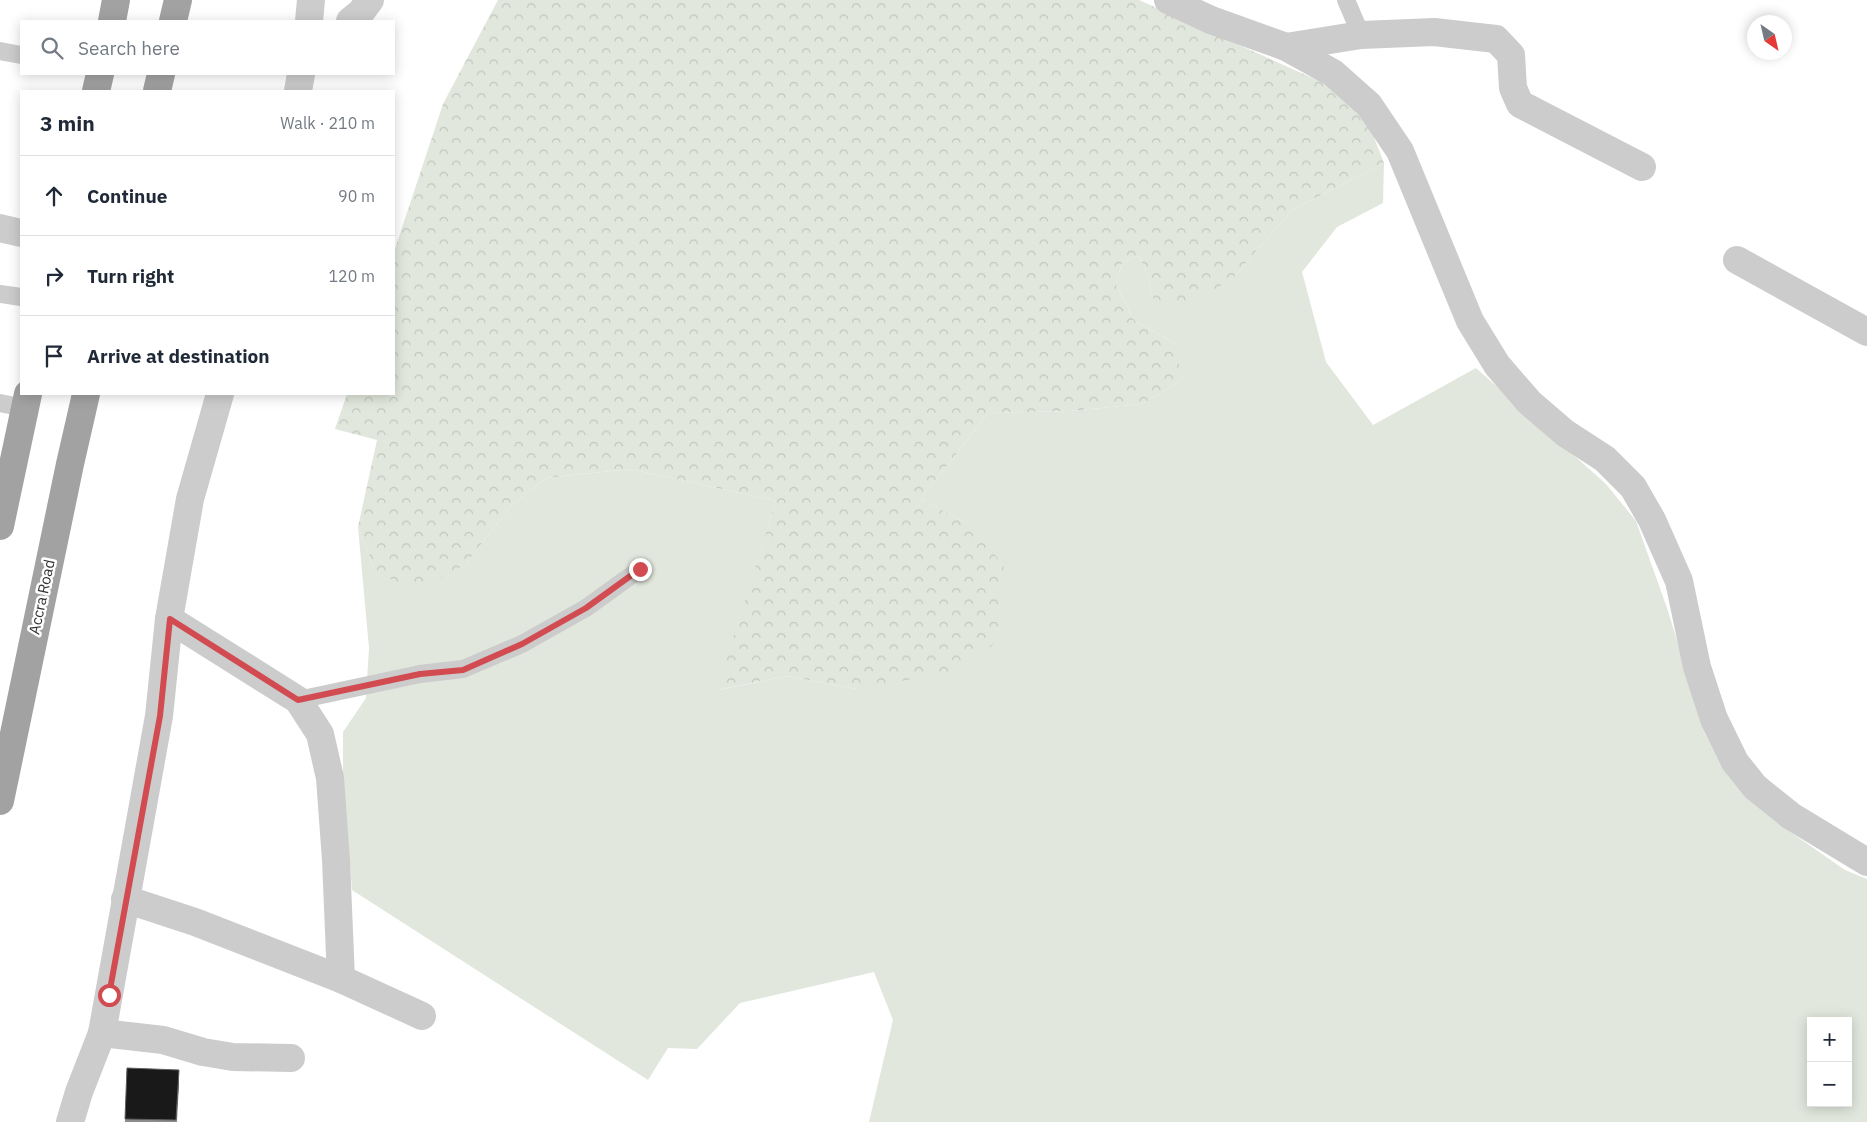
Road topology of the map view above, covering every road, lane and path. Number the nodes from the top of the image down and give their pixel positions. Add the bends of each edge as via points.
1 (116, 0) edge
2 (178, 0) edge
3 (311, 0) edge
4 (370, 0) edge
5 (1168, 0) edge
6 (1346, 0) edge
7 (112, 20) edge
8 (173, 20) edge
9 (309, 20) edge
10 (351, 20) edge
11 (1361, 35) junction
12 (1286, 47) junction
13 (0, 51) edge
14 (20, 55) edge
15 (100, 75) edge
16 (161, 75) edge
17 (301, 75) edge
18 (96, 90) edge
19 (157, 90) edge
20 (298, 90) edge
21 (1642, 168) dead end
22 (0, 228) edge
23 (20, 233) edge
24 (1737, 260) dead end
25 (0, 294) edge
26 (20, 297) edge
27 (1867, 332) edge
28 (86, 395) edge
29 (220, 395) edge
30 (18, 402) edge
31 (1, 516) edge
32 (640, 569) dead end
33 (170, 619) junction
34 (298, 700) junction
35 (0, 801) edge
36 (1867, 862) edge
37 (125, 899) junction
38 (341, 979) junction
39 (422, 1016) dead end
40 (102, 1033) junction
41 (291, 1058) dead end
42 (70, 1122) edge

1 - 7 highway
2 - 8 highway
3 - 9 street
4 - 10 street
5 - 12 street via 1211,20
6 - 11 lane
11 - 12 street
11 - 21 street via 1434,32 1496,39 1511,55 1513,88 1520,104
12 - 36 street via 1333,73 1369,105 1400,151 1470,321 1497,365 1529,402 1565,433 1605,459 1633,487 1652,520 1678,581 1697,667 1714,719 1735,762 1755,786 1791,816
13 - 14 lane
15 - 18 highway
16 - 19 highway
17 - 20 street
22 - 23 street
24 - 27 street
25 - 26 lane
28 - 35 highway, Accra Road
29 - 33 street via 190,499
30 - 31 highway
32 - 34 lane via 562,622 463,670 420,674
33 - 34 street
33 - 37 street via 160,716
34 - 38 street via 320,734 330,778
37 - 38 street via 195,922
37 - 40 street
38 - 39 street
40 - 41 street via 163,1040 233,1057
40 - 42 street

